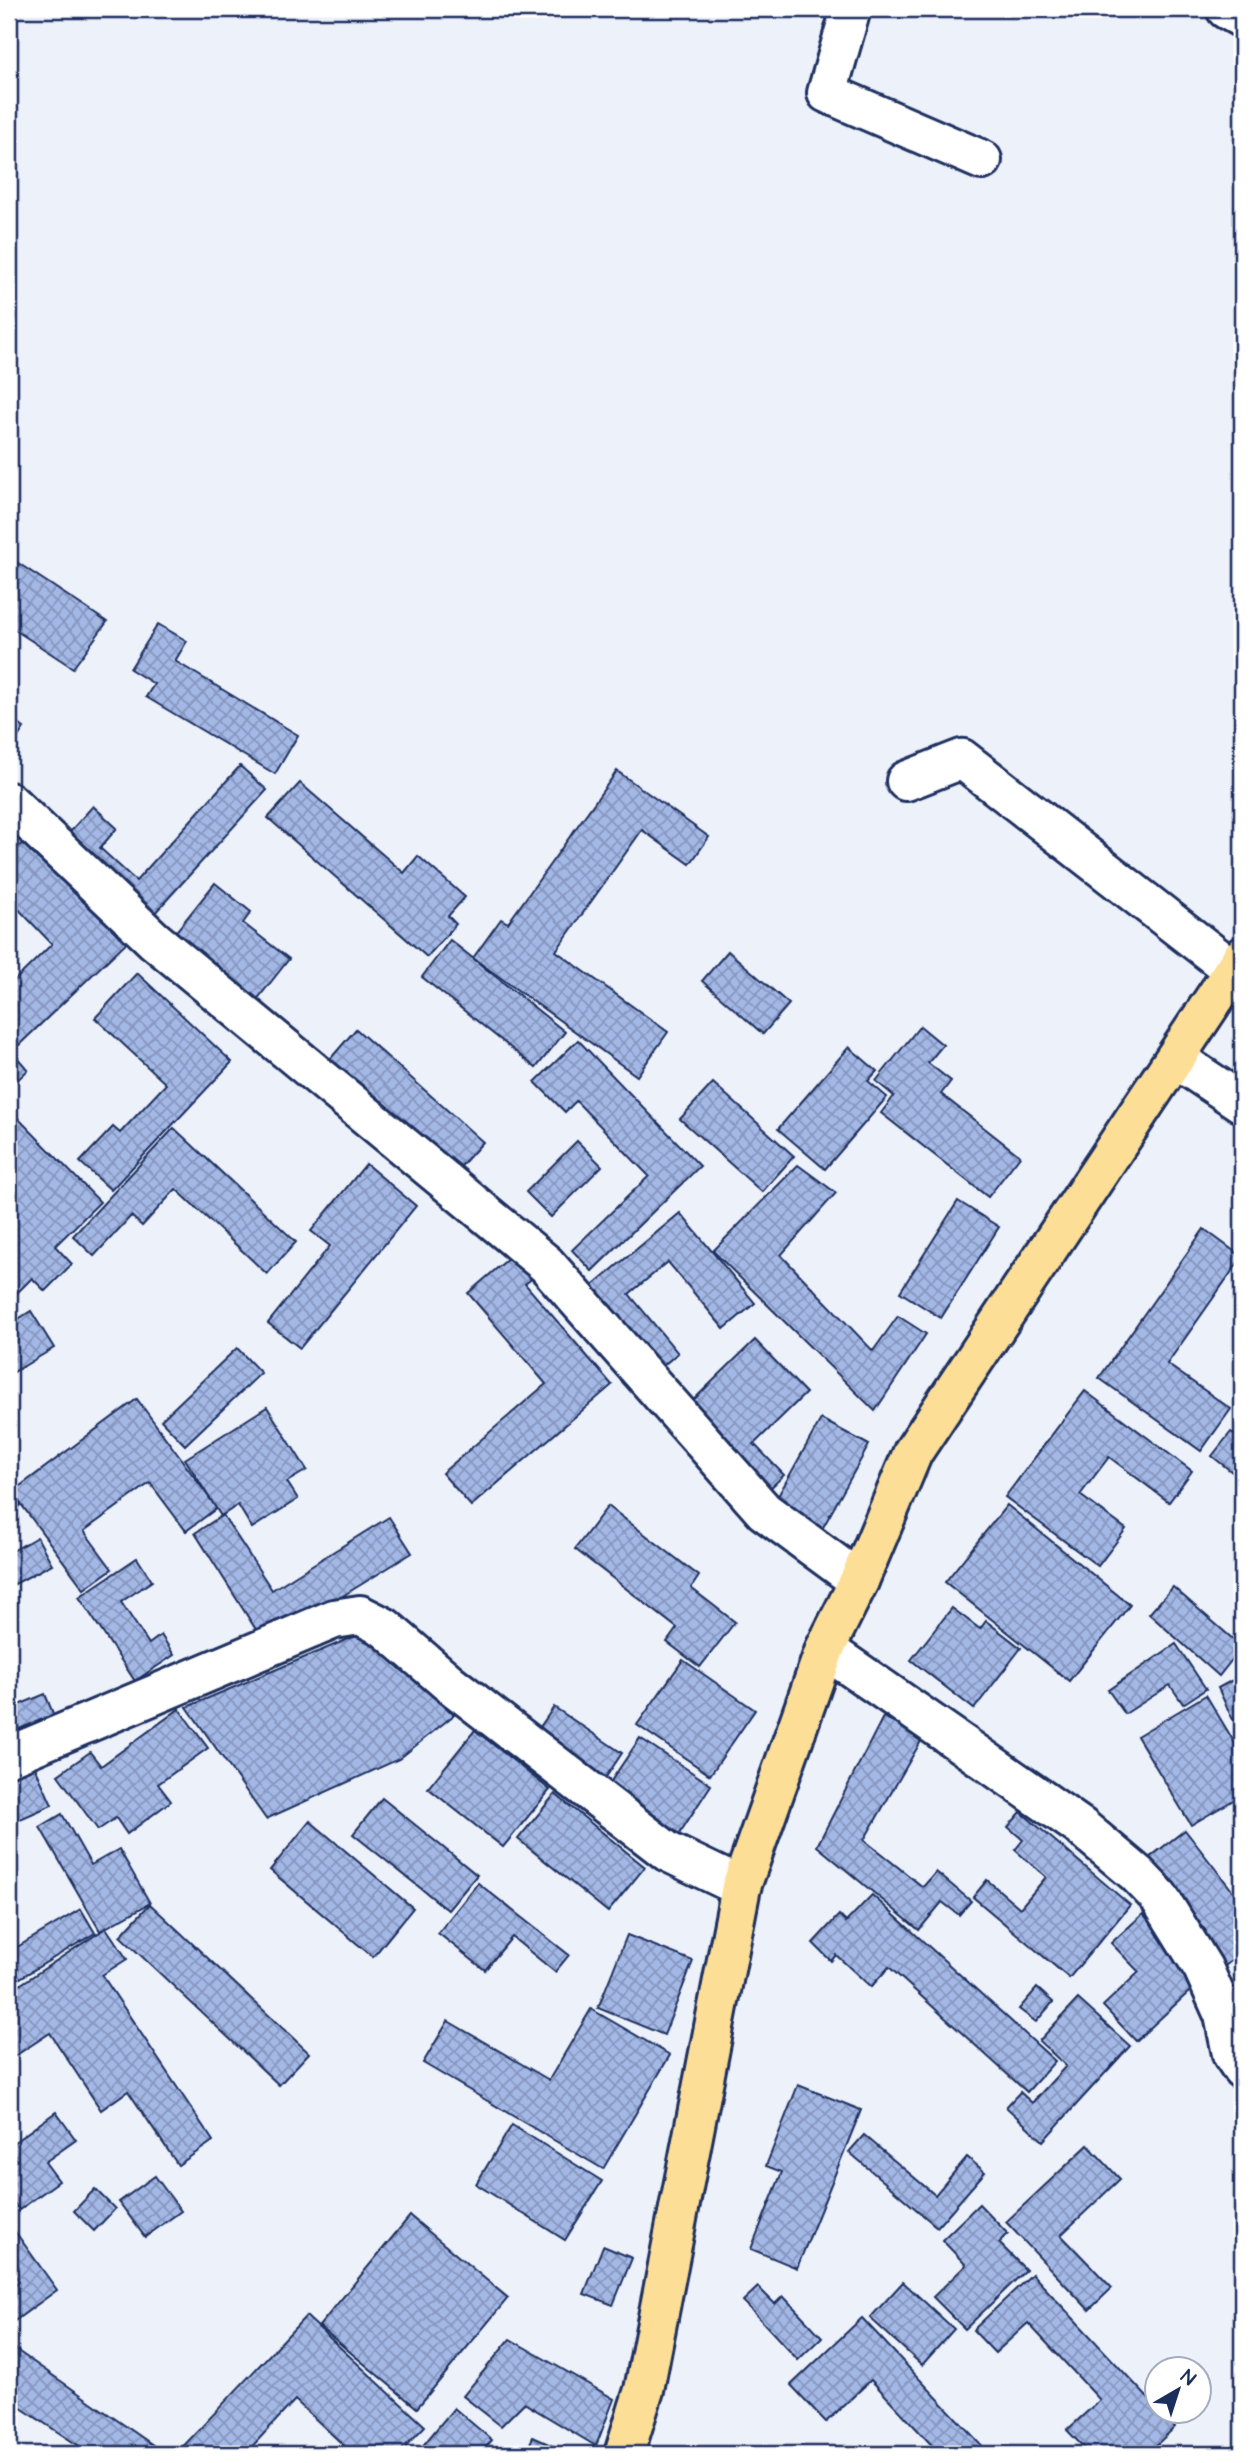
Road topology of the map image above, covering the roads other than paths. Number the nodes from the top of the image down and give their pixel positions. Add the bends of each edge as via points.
1 (851, 9) edge
2 (1226, 9) edge
3 (1242, 18) edge
4 (982, 160) dead end
5 (906, 781) dead end
6 (9, 802) edge
7 (1238, 963) edge
8 (1176, 1059) junction
9 (1242, 1103) edge
10 (859, 1581) junction
11 (825, 1649) junction
12 (9, 1756) edge
13 (741, 1887) junction
14 (1242, 2069) edge
15 (624, 2454) edge

1 - 4 street via 827,93
2 - 3 street
5 - 7 street via 962,759
6 - 10 street via 154,940 546,1264 764,1511
7 - 8 main road
8 - 9 street
8 - 10 main road via 913,1452
10 - 11 main road
11 - 13 main road
11 - 14 street via 1082,1827 1138,1874 1159,1897 1203,1968 1224,2015 1231,2054
12 - 13 street via 334,1619 360,1615 384,1627 449,1683 668,1852
13 - 15 main road via 644,2390

